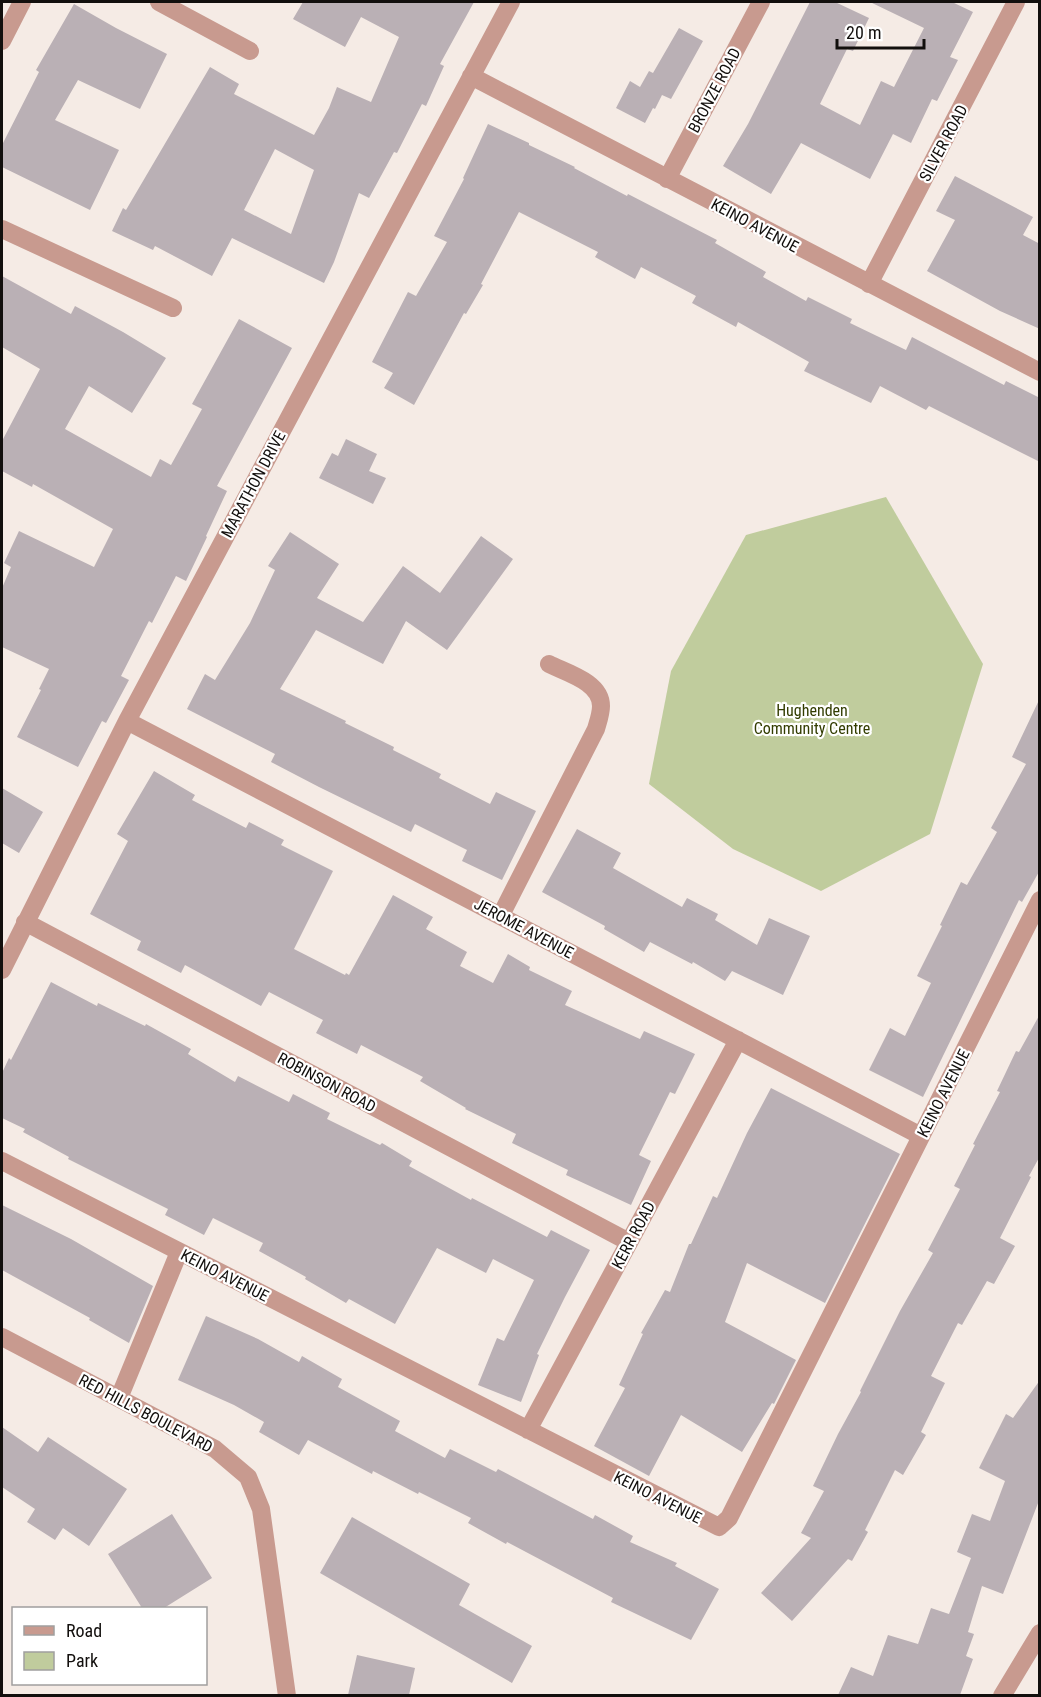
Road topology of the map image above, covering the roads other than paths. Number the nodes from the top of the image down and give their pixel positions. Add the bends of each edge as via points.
1 (22, 2) edge
2 (159, 2) edge
3 (511, 2) edge
4 (761, 2) edge
5 (1016, 2) edge
6 (2, 41) edge
7 (250, 51) dead end
8 (471, 76) junction
9 (667, 179) junction
10 (2, 229) edge
11 (869, 284) junction
12 (173, 308) dead end
13 (1040, 372) edge
14 (549, 664) dead end
15 (127, 721) junction
16 (1040, 900) edge
17 (501, 915) junction
18 (25, 922) junction
19 (2, 970) edge
20 (738, 1040) junction
21 (921, 1136) junction
22 (2, 1161) edge
23 (629, 1242) junction
24 (179, 1252) junction
25 (2, 1337) edge
26 (119, 1398) junction
27 (528, 1430) junction
28 (1040, 1633) edge
29 (287, 1695) edge
30 (1002, 1695) edge

1 - 6 street
2 - 7 street
3 - 8 street, MARATHON DRIVE
4 - 9 street, BRONZE ROAD
5 - 11 street, SILVER ROAD
8 - 9 street, KEINO AVENUE
8 - 15 street, MARATHON DRIVE
9 - 11 street, KEINO AVENUE
10 - 12 street
11 - 13 street, KEINO AVENUE
14 - 17 street via 593,687 600,696 601,708 596,729
15 - 17 street, JEROME AVENUE
15 - 18 street, MARATHON DRIVE
16 - 21 street, KEINO AVENUE
17 - 20 street, JEROME AVENUE
18 - 19 street, MARATHON DRIVE
18 - 23 street, ROBINSON ROAD
20 - 21 street, JEROME AVENUE
20 - 23 street, KERR ROAD
21 - 27 street, KEINO AVENUE via 729,1518 719,1527
22 - 24 street, KEINO AVENUE
23 - 27 street, KERR ROAD
24 - 26 street
24 - 27 street, KEINO AVENUE
25 - 26 street, RED HILLS BOULEVARD
26 - 29 street, RED HILLS BOULEVARD via 215,1449 248,1477 261,1509
28 - 30 street

